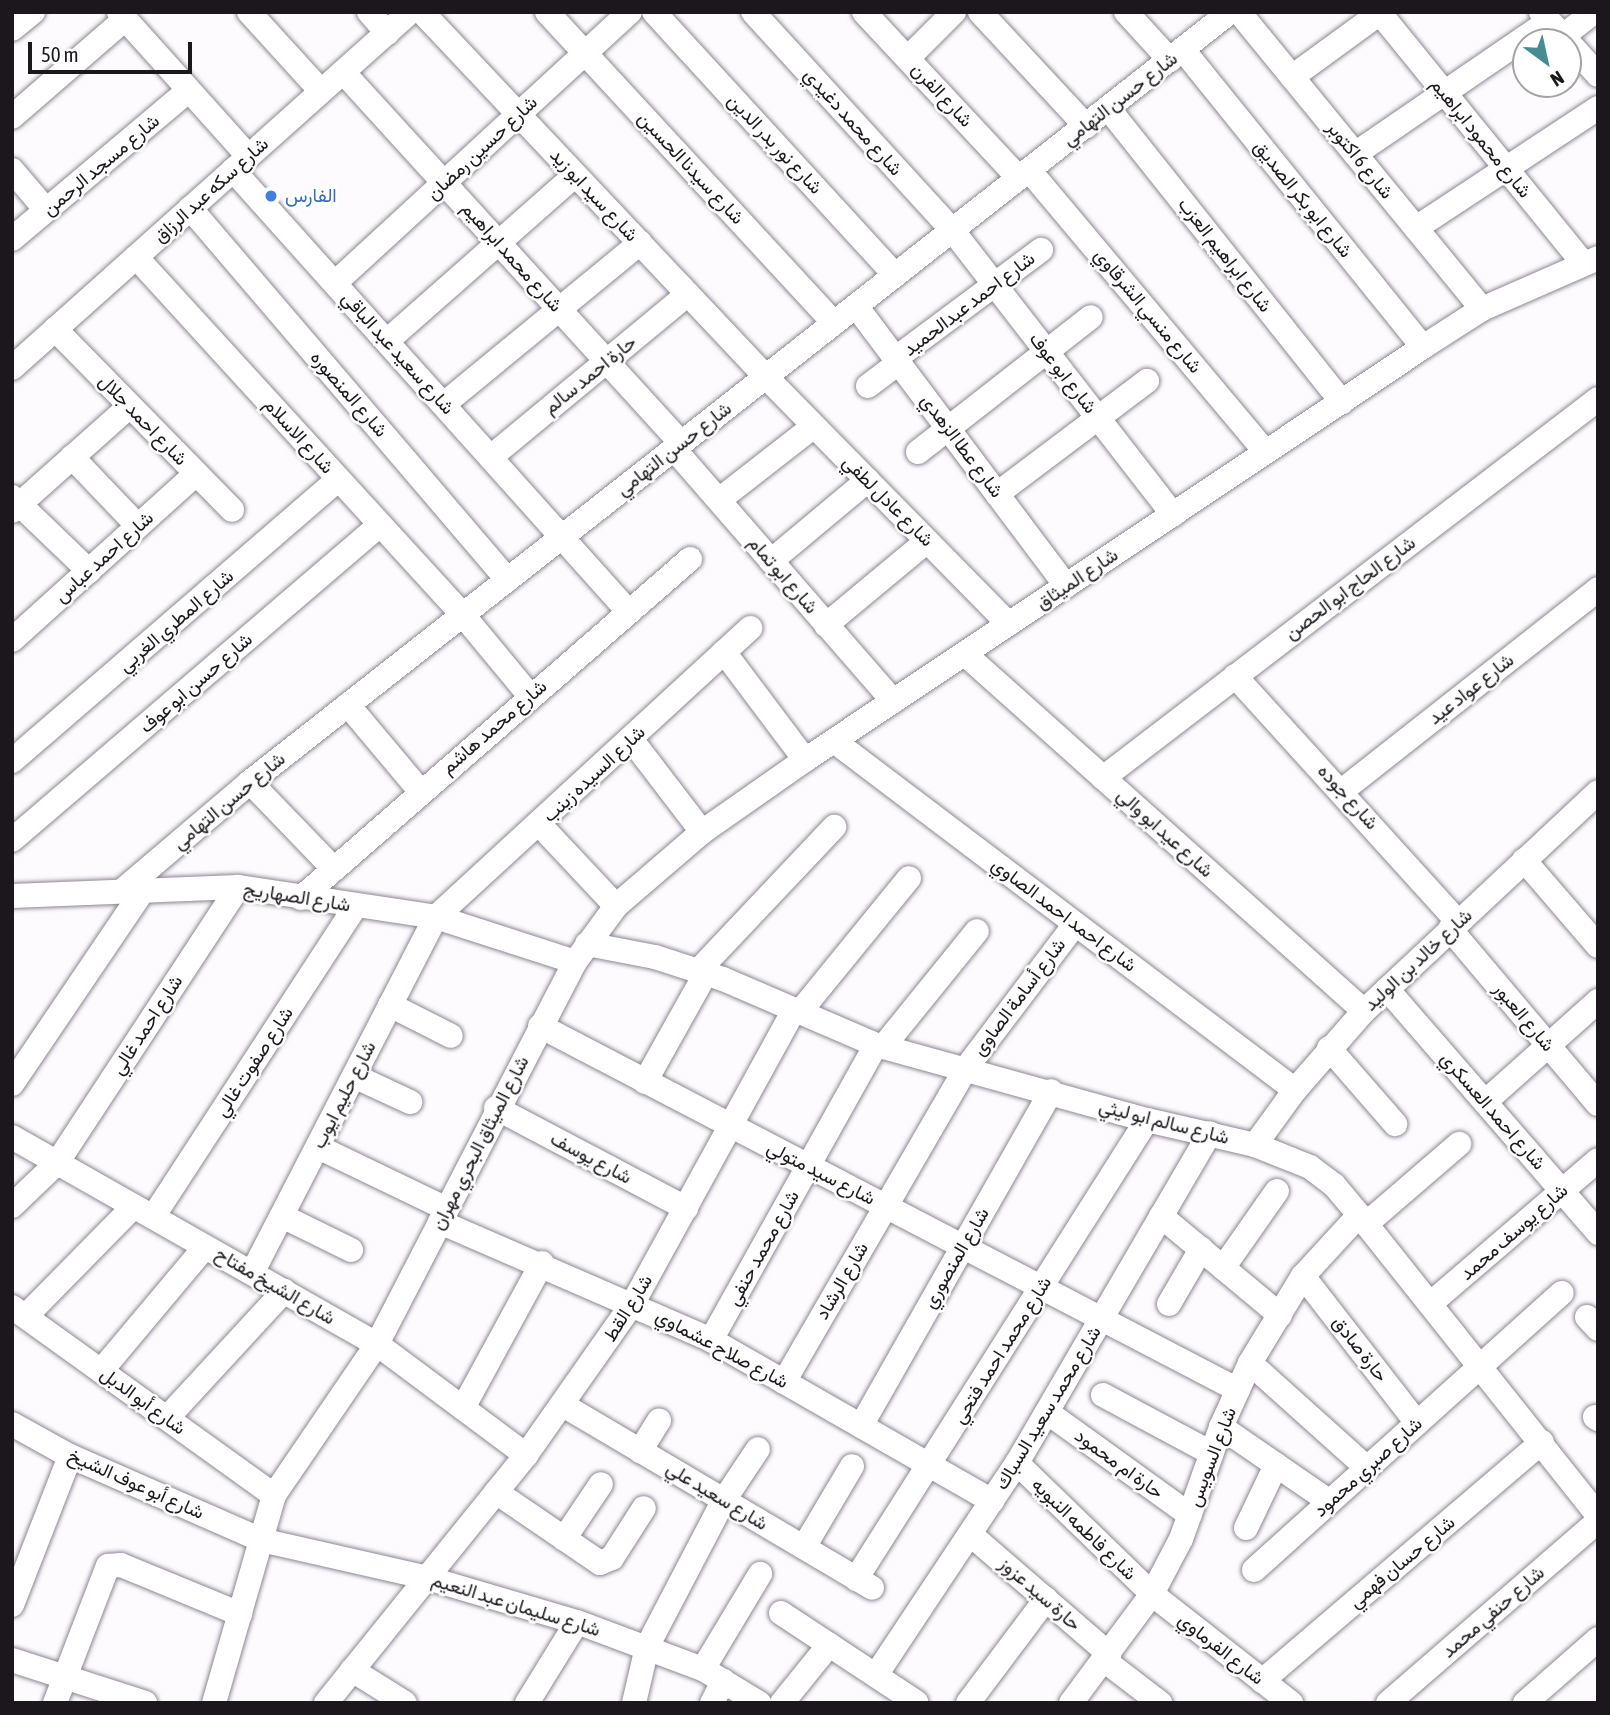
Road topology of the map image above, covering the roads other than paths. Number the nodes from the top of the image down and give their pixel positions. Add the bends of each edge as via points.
1 (33, 12) edge
2 (249, 12) edge
3 (369, 12) edge
4 (410, 12) edge
5 (422, 12) edge
6 (547, 12) edge
7 (630, 12) edge
8 (654, 12) edge
9 (753, 12) edge
10 (864, 12) edge
11 (954, 12) edge
12 (980, 12) edge
13 (1126, 12) edge
14 (1230, 12) edge
15 (1239, 12) edge
16 (1594, 12) edge
17 (1380, 13) edge
18 (122, 16) edge
19 (1551, 23) edge
20 (12, 29) edge
21 (387, 33) junction
22 (585, 53) junction
23 (1177, 55) junction
24 (908, 58) junction
25 (343, 72) junction
26 (1598, 75) edge
27 (1292, 77) junction
28 (189, 90) junction
29 (321, 91) junction
30 (1444, 93) junction
31 (1108, 108) junction
32 (1598, 108) edge
33 (518, 114) junction
34 (12, 117) edge
35 (1086, 126) junction
36 (1355, 154) junction
37 (241, 163) junction
38 (1506, 169) junction
39 (12, 170) edge
40 (1024, 174) junction
41 (575, 175) junction
42 (444, 183) junction
43 (190, 208) junction
44 (46, 211) junction
45 (1416, 228) junction
46 (953, 231) junction
47 (12, 239) edge
48 (498, 242) junction
49 (640, 243) junction
50 (1041, 250) dead end
51 (136, 257) junction
52 (1591, 260) edge
53 (895, 275) junction
54 (335, 283) junction
55 (994, 285) junction
56 (688, 294) junction
57 (856, 306) junction
58 (560, 309) junction
59 (1482, 309) junction
60 (1091, 317) dead end
61 (834, 323) junction
62 (55, 329) junction
63 (387, 341) junction
64 (1423, 347) junction
65 (1046, 351) junction
66 (607, 361) junction
67 (897, 361) junction
68 (12, 368) edge
69 (766, 377) junction
70 (1147, 380) dead end
71 (868, 386) dead end
72 (1598, 399) edge
73 (1342, 402) junction
74 (444, 404) junction
75 (130, 405) junction
76 (1098, 418) junction
77 (814, 426) junction
78 (950, 428) junction
79 (678, 446) junction
80 (918, 452) dead end
81 (1266, 452) junction
82 (492, 456) junction
83 (72, 457) junction
84 (196, 474) junction
85 (338, 480) junction
86 (868, 480) junction
87 (997, 494) junction
88 (719, 500) junction
89 (15, 504) edge
90 (232, 510) dead end
91 (1173, 514) junction
92 (138, 526) junction
93 (380, 526) junction
94 (564, 536) junction
95 (928, 541) junction
96 (690, 559) dead end
97 (771, 561) junction
98 (89, 571) junction
99 (508, 580) junction
100 (1066, 586) junction
101 (1598, 589) edge
102 (627, 610) junction
103 (463, 615) junction
104 (1009, 624) junction
105 (826, 625) junction
106 (750, 628) dead end
107 (12, 640) edge
108 (724, 652) junction
109 (966, 655) junction
110 (1235, 676) junction
111 (530, 696) junction
112 (892, 701) junction
113 (348, 705) junction
114 (631, 739) junction
115 (834, 741) junction
116 (805, 760) junction
117 (12, 761) edge
118 (1103, 778) junction
119 (250, 782) junction
120 (1343, 790) junction
121 (421, 792) junction
122 (1595, 799) edge
123 (540, 825) junction
124 (834, 827) dead end
125 (702, 832) junction
126 (12, 840) edge
127 (1524, 860) junction
128 (334, 869) junction
129 (909, 878) dead end
130 (238, 887) junction
131 (133, 890) junction
132 (12, 895) edge
133 (301, 898) junction
134 (355, 906) junction
135 (616, 906) junction
136 (436, 917) junction
137 (1075, 923) junction
138 (1454, 925) junction
139 (977, 931) dead end
140 (1598, 946) edge
141 (581, 953) junction
142 (703, 972) junction
143 (1387, 989) junction
144 (1598, 1001) edge
145 (390, 1006) junction
146 (1364, 1011) junction
147 (796, 1013) junction
148 (540, 1026) junction
149 (451, 1036) dead end
150 (1549, 1045) junction
151 (880, 1046) junction
152 (1329, 1048) junction
153 (964, 1071) junction
154 (354, 1076) junction
155 (645, 1082) junction
156 (12, 1084) edge
157 (1295, 1090) junction
158 (1051, 1091) junction
159 (410, 1102) dead end
160 (1485, 1102) junction
161 (1598, 1104) edge
162 (496, 1108) junction
163 (1147, 1120) junction
164 (1395, 1124) dead end
165 (730, 1127) junction
166 (1210, 1133) junction
167 (12, 1137) edge
168 (1459, 1144) dead end
169 (1255, 1145) junction
170 (318, 1147) junction
171 (1598, 1160) edge
172 (57, 1163) junction
173 (808, 1167) junction
174 (1277, 1191) dead end
175 (1562, 1191) junction
176 (12, 1206) edge
177 (885, 1207) junction
178 (686, 1208) junction
179 (143, 1211) junction
180 (443, 1215) junction
181 (282, 1216) junction
182 (1161, 1216) junction
183 (1363, 1219) junction
184 (1598, 1233) edge
185 (205, 1247) junction
186 (962, 1247) junction
187 (1201, 1249) junction
188 (351, 1250) dead end
189 (542, 1263) junction
190 (1223, 1268) junction
191 (252, 1273) junction
192 (1303, 1276) junction
193 (1040, 1288) junction
194 (285, 1292) junction
195 (1562, 1293) dead end
196 (633, 1303) junction
197 (1169, 1304) dead end
198 (1430, 1304) junction
199 (19, 1312) edge
200 (1280, 1315) junction
201 (1101, 1320) junction
202 (711, 1340) junction
203 (377, 1344) junction
204 (1250, 1363) junction
205 (1481, 1364) junction
206 (101, 1371) junction
207 (784, 1382) junction
208 (1238, 1390) junction
209 (1103, 1395) dead end
210 (563, 1405) junction
211 (463, 1408) junction
212 (1047, 1412) junction
213 (167, 1418) junction
214 (659, 1420) dead end
215 (1417, 1423) junction
216 (12, 1424) edge
217 (860, 1426) junction
218 (1220, 1427) junction
219 (1542, 1442) junction
220 (758, 1449) dead end
221 (640, 1451) junction
222 (1211, 1453) junction
223 (526, 1455) junction
224 (70, 1456) junction
225 (1017, 1463) junction
226 (929, 1465) junction
227 (1276, 1465) junction
228 (852, 1466) dead end
229 (1367, 1468) junction
230 (601, 1484) dead end
231 (496, 1492) junction
232 (274, 1496) junction
233 (724, 1500) junction
234 (992, 1501) junction
235 (1330, 1502) junction
236 (643, 1508) dead end
237 (1190, 1515) junction
238 (1598, 1516) edge
239 (1598, 1521) edge
240 (1246, 1528) dead end
241 (970, 1534) junction
242 (564, 1539) junction
243 (261, 1540) junction
244 (804, 1548) junction
245 (1254, 1570) dead end
246 (760, 1574) dead end
247 (424, 1577) junction
248 (864, 1583) joint
249 (1152, 1594) junction
250 (1046, 1599) junction
251 (12, 1605) edge
252 (781, 1613) dead end
253 (240, 1614) junction
254 (577, 1622) junction
255 (1598, 1639) edge
256 (829, 1644) junction
257 (647, 1647) junction
258 (1106, 1657) junction
259 (12, 1660) edge
260 (352, 1670) junction
261 (876, 1675) junction
262 (65, 1676) junction
263 (1262, 1681) junction
264 (713, 1684) edge
265 (136, 1701) edge
266 (916, 1702) edge
267 (55, 1703) edge
268 (214, 1703) edge
269 (326, 1703) edge
270 (405, 1703) edge
271 (527, 1703) edge
272 (634, 1703) edge
273 (758, 1703) edge
274 (782, 1703) edge
275 (968, 1703) edge
276 (1071, 1703) edge
277 (1160, 1703) edge
278 (1291, 1703) edge
279 (1388, 1703) edge
280 (1525, 1703) edge

1 - 20 street
2 - 29 street
3 - 21 street
4 - 21 street, شارع سكه عبد الرزاق
5 - 33 street, شارع سيد ابو زيد
6 - 22 street, شارع سيدنا الحسين
7 - 22 street, شارع حسين رمضان
8 - 53 street, شارع نور بدر الدين
9 - 46 street, شارع محمد دغيدي
10 - 24 street, شارع الفرن
11 - 24 street
12 - 35 street
13 - 23 street, شارع ابو بكر الصديق
14 - 23 street, شارع حسن التهامي
15 - 27 street, شارع 6 اكتوبر
16 - 19 street
17 - 27 street
17 - 30 street, شارع محمود ابراهيم
18 - 28 street, شارع سعيد عبد الباقي
18 - 34 street
19 - 26 street
19 - 30 street
21 - 25 street, شارع سكه عبد الرزاق
22 - 33 street, شارع حسين رمضان
22 - 61 street, شارع سيدنا الحسين
23 - 31 street, شارع حسن التهامي
23 - 64 street, شارع ابو بكر الصديق
24 - 40 street, شارع الفرن
25 - 29 street, شارع سكه عبد الرزاق
25 - 42 street, شارع محمد ابراهيم
27 - 36 street, شارع 6 اكتوبر
28 - 37 street, شارع سعيد عبد الباقي
28 - 44 street, شارع مسجد الرحمن
29 - 37 street, شارع سكه عبد الرزاق
30 - 36 street
30 - 38 street, شارع محمود ابراهيم
31 - 35 street, شارع حسن التهامي
31 - 73 street, شارع ابراهيم العزب
32 - 38 street
33 - 41 street, شارع سيد ابو زيد
33 - 42 street, شارع حسين رمضان
35 - 40 street, شارع حسن التهامي
36 - 45 street, شارع 6 اكتوبر
37 - 43 street, شارع سكه عبد الرزاق
37 - 54 street, شارع سعيد عبد الباقي
38 - 45 street
38 - 52 street, شارع محمود ابراهيم
39 - 44 street
40 - 46 street, شارع حسن التهامي
40 - 81 street, شارع منسي الشرقاوي
41 - 48 street
41 - 49 street, شارع سيد ابو زيد
42 - 48 street, شارع محمد ابراهيم
42 - 54 street, شارع حسين رمضان
43 - 51 street, شارع سكه عبد الرزاق
43 - 99 street, شارع المنصوره
44 - 47 street, شارع مسجد الرحمن
45 - 59 street, شارع 6 اكتوبر
46 - 53 street, شارع حسن التهامي
46 - 55 street, شارع ابو عوف
48 - 58 street, شارع محمد ابراهيم
48 - 63 street
49 - 56 street, شارع سيد ابو زيد
49 - 58 street
50 - 55 street, شارع احمد عبدالحميد
51 - 62 street, شارع سكه عبد الرزاق
51 - 85 street, شارع الاسلام
52 - 59 street, شارع الميثاق
53 - 57 street, شارع حسن التهامي
54 - 63 street, شارع سعيد عبد الباقي
55 - 65 street, شارع ابو عوف
55 - 67 street, شارع احمد عبدالحميد
56 - 66 street, حارة احمد سالم
56 - 69 street, شارع سيد ابو زيد
57 - 61 street, شارع حسن التهامي
57 - 67 street, شارع عطا الزهدي
58 - 66 street, شارع محمد ابراهيم
58 - 74 street
59 - 64 street, شارع الميثاق
60 - 65 street
61 - 69 street, شارع حسن التهامي
62 - 68 street, شارع سكه عبد الرزاق
62 - 75 street, شارع احمد جلال
63 - 74 street, شارع سعيد عبد الباقي
64 - 73 street, شارع الميثاق
65 - 76 street, شارع ابو عوف
65 - 78 street
66 - 79 street, شارع محمد ابراهيم
66 - 82 street, حارة احمد سالم
67 - 71 street, شارع احمد عبدالحميد
67 - 78 street, شارع عطا الزهدي
69 - 77 street, شارع عادل لطفي
69 - 79 street, شارع حسن التهامي
70 - 76 street
72 - 110 street, شارع الحاج ابو الحصن
73 - 81 street, شارع الميثاق
74 - 82 street, شارع سعيد عبد الباقي
75 - 83 street
75 - 84 street, شارع احمد جلال
76 - 87 street
76 - 91 street, شارع ابو عوف
77 - 86 street, شارع عادل لطفي
77 - 88 street
78 - 80 street
78 - 87 street, شارع عطا الزهدي
79 - 88 street, شارع ابو تمام
79 - 94 street, شارع حسن التهامي
81 - 91 street, شارع الميثاق
82 - 94 street, شارع سعيد عبد الباقي
83 - 89 street
83 - 92 street
84 - 90 street, شارع احمد جلال
84 - 92 street, شارع احمد عباس
85 - 93 street, شارع الاسلام
85 - 117 street, شارع المطري الغربي
86 - 95 street, شارع عادل لطفي
86 - 97 street
87 - 100 street, شارع عطا الزهدي
88 - 97 street, شارع ابو تمام
89 - 98 street
91 - 100 street, شارع الميثاق
92 - 98 street, شارع احمد عباس
93 - 103 street, شارع الاسلام
93 - 126 street, شارع حسن ابو عوف
94 - 99 street, شارع حسن التهامي
94 - 102 street, شارع سعيد عبد الباقي
95 - 104 street, شارع عادل لطفي
95 - 105 street
96 - 102 street, شارع محمد هاشم
97 - 105 street, شارع ابو تمام
98 - 107 street, شارع احمد عباس
99 - 103 street, شارع حسن التهامي
100 - 104 street, شارع الميثاق
101 - 120 street, شارع عواد عيد
102 - 111 street, شارع محمد هاشم
103 - 111 street, شارع الاسلام
103 - 113 street, شارع حسن التهامي
104 - 109 street, شارع الميثاق
105 - 112 street, شارع ابو تمام
106 - 108 street, شارع السيده زينب
108 - 114 street, شارع السيده زينب
108 - 116 street
109 - 112 street, شارع الميثاق
109 - 118 street, شارع عيد ابو والي
110 - 118 street, شارع الحاج ابو الحصن
110 - 120 street, شارع جوده
111 - 121 street, شارع محمد هاشم
112 - 115 street, شارع الميثاق
113 - 119 street, شارع حسن التهامي
113 - 121 street
114 - 123 street, شارع السيده زينب
114 - 125 street
115 - 116 street, شارع الميثاق
115 - 137 street, شارع احمد احمد الصاوي
116 - 125 street, شارع الميثاق
118 - 146 street, شارع عيد ابو والي
119 - 128 street
119 - 131 street, شارع حسن التهامي
120 - 138 street, شارع جوده
121 - 128 street, شارع محمد هاشم
122 - 127 street, شارع خالد بن الوليد
123 - 135 street
123 - 136 street, شارع السيده زينب
124 - 142 street
125 - 135 street, شارع الميثاق
127 - 138 street, شارع خالد بن الوليد
127 - 140 street
128 - 133 street, شارع محمد هاشم
129 - 147 street, شارع القط
130 - 131 street, شارع الصهاريج
130 - 133 street, شارع الصهاريج
130 - 172 street, شارع احمد غالي
131 - 132 street, شارع الصهاريج
131 - 156 street, شارع حسن التهامي
133 - 134 street, شارع الصهاريج
134 - 136 street, شارع الصهاريج
134 - 179 street, شارع صفوت غالي
135 - 141 street, شارع الميثاق
136 - 141 street, شارع الصهاريج
136 - 145 street, شارع حليم ايوب
137 - 153 street, شارع أسامة الصاوى
137 - 157 street, شارع احمد احمد الصاوي
138 - 143 street, شارع خالد بن الوليد
138 - 150 street, شارع العبور
139 - 151 street, شارع محمد حنفي
141 - 142 street, شارع سالم ابو ليثي
141 - 148 street, شارع الميثاق البحري مهران
142 - 147 street, شارع سالم ابو ليثي
142 - 155 street
143 - 146 street, شارع خالد بن الوليد
143 - 160 street, شارع احمد العسكري
144 - 150 street
145 - 149 street
145 - 154 street, شارع حليم ايوب
146 - 152 street, شارع خالد بن الوليد
147 - 151 street, شارع سالم ابو ليثي
147 - 165 street, شارع القط
148 - 155 street, شارع سيد متولي
148 - 162 street, شارع الميثاق البحري مهران
150 - 160 street
150 - 161 street, شارع العبور
151 - 153 street, شارع سالم ابو ليثي
151 - 173 street, شارع محمد حنفي
152 - 157 street, شارع خالد بن الوليد
152 - 164 street
153 - 158 street, شارع سالم ابو ليثي
153 - 177 street, شارع الرشاد
154 - 159 street
154 - 170 street, شارع حليم ايوب
155 - 165 street, شارع سيد متولي
157 - 169 street, شارع خالد بن الوليد
158 - 163 street, شارع سالم ابو ليثي
158 - 186 street, شارع المنصوري
160 - 175 street, شارع احمد العسكري
162 - 178 street, شارع يوسف
162 - 180 street, شارع الميثاق البحري مهران
163 - 166 street, شارع سالم ابو ليثي
163 - 193 street, شارع محمد احمد فتحي
165 - 173 street, شارع سيد متولي
165 - 178 street, شارع القط
166 - 169 street, شارع سالم ابو ليثي
166 - 182 street, شارع محمد سعيد السباك
167 - 172 street, شارع الشيخ مفتاح
168 - 183 street, شارع السويس
169 - 183 street, شارع سالم ابو ليثي via 1310,1167 1334,1185
170 - 180 street, شارع صلاح عشماوي
170 - 181 street, شارع حليم ايوب
171 - 175 street, شارع يوسف محمد
172 - 176 street, شارع احمد غالي
172 - 179 street, شارع الشيخ مفتاح
173 - 177 street, شارع سيد متولي
173 - 202 street, شارع محمد حنفي
174 - 190 street
175 - 184 street, شارع احمد العسكري
175 - 198 street, شارع يوسف محمد
177 - 186 street, شارع سيد متولي
177 - 207 street, شارع الرشاد
178 - 196 street, شارع القط
179 - 185 street, شارع الشيخ مفتاح
179 - 199 street, شارع صفوت غالي
180 - 189 street, شارع صلاح عشماوي
180 - 203 street, شارع الميثاق البحري مهران
181 - 188 street
181 - 191 street, شارع حليم ايوب
182 - 187 street
182 - 201 street, شارع محمد سعيد السباك
183 - 192 street, شارع السويس
183 - 198 street, شارع سالم ابو ليثي
185 - 191 street, شارع الشيخ مفتاح
185 - 206 street
186 - 193 street, شارع سيد متولي
186 - 217 street, شارع المنصوري
187 - 190 street
187 - 197 street
189 - 196 street, شارع صلاح عشماوي
189 - 211 street
190 - 200 street
191 - 194 street, شارع الشيخ مفتاح
192 - 200 street, شارع السويس
192 - 215 street, حارة صادق
193 - 201 street, شارع سيد متولي
193 - 226 street, شارع محمد احمد فتحي
194 - 203 street, شارع الشيخ مفتاح
194 - 213 street
195 - 205 street, شارع صبري محمود
196 - 202 street, شارع صلاح عشماوي
196 - 210 street, شارع القط
198 - 205 street, شارع سالم ابو ليثي
199 - 206 street, شارع أبو الدبل
200 - 204 street, شارع السويس
201 - 208 street, شارع سيد متولي
201 - 212 street, شارع محمد سعيد السباك
202 - 207 street, شارع صلاح عشماوي
203 - 211 street, شارع الشيخ مفتاح
203 - 232 street, شارع الميثاق البحري مهران
204 - 208 street, شارع السويس
204 - 229 street
205 - 215 street, شارع صبري محمود
205 - 219 street, شارع سالم ابو ليثي
206 - 213 street, شارع أبو الدبل
207 - 217 street, شارع صلاح عشماوي
208 - 218 street, شارع السويس
209 - 222 street
210 - 221 street, شارع سعيد علي
210 - 223 street, شارع القط
211 - 223 street, شارع الشيخ مفتاح
212 - 225 street, شارع محمد سعيد السباك
212 - 237 street, حارة ام محمود
213 - 232 street, شارع أبو الدبل
214 - 221 street
215 - 229 street, شارع صبري محمود
216 - 224 street, شارع أبو عوف الشيخ
217 - 226 street, شارع صلاح عشماوي
218 - 222 street, شارع السويس
218 - 227 street
219 - 238 street, شارع سالم ابو ليثي
219 - 263 street, شارع حسان فهمي
220 - 233 street
221 - 233 street, شارع سعيد علي
222 - 237 street, شارع السويس
223 - 231 street, شارع القط
224 - 243 street, شارع أبو عوف الشيخ
224 - 251 street
225 - 234 street, شارع محمد سعيد السباك
225 - 249 street, شارع فاطمه النبويه
226 - 234 street, شارع صلاح عشماوي
226 - 248 street, شارع محمد احمد فتحي
227 - 235 street
227 - 240 street
228 - 244 street
229 - 235 street, شارع صبري محمود
230 - 242 street
231 - 242 street
231 - 247 street, شارع القط
232 - 243 street, شارع الميثاق البحري مهران
233 - 244 street, شارع سعيد علي
233 - 257 street
234 - 241 street, شارع محمد سعيد السباك
235 - 245 street, شارع صبري محمود
236 - 242 street via 607,1563
237 - 249 street, شارع السويس
239 - 279 street, شارع حنفي محمد
241 - 250 street, حارة سيد عزوز
241 - 261 street, شارع محمد سعيد السباك
243 - 247 street, شارع سليمان عبد النعيم
243 - 253 street, شارع الميثاق البحري مهران
244 - 248 street, شارع سعيد علي
246 - 264 street
247 - 254 street, شارع سليمان عبد النعيم
247 - 260 street, شارع القط
249 - 258 street, شارع السويس
249 - 263 street, شارع الفرماوي
250 - 258 street, حارة سيد عزوز
250 - 275 street
252 - 256 street
253 - 262 street via 112,1564 102,1572
253 - 268 street, شارع الميثاق البحري مهران
254 - 257 street, شارع سليمان عبد النعيم
254 - 271 street
255 - 280 street
256 - 261 street
256 - 274 street
257 - 264 street, شارع سليمان عبد النعيم
257 - 272 street
258 - 276 street, شارع السويس
258 - 277 street, حارة سيد عزوز
259 - 262 street
260 - 269 street, شارع القط
260 - 270 street
261 - 266 street
262 - 265 street
262 - 267 street
263 - 278 street, شارع الفرماوي
264 - 273 street, شارع سليمان عبد النعيم

